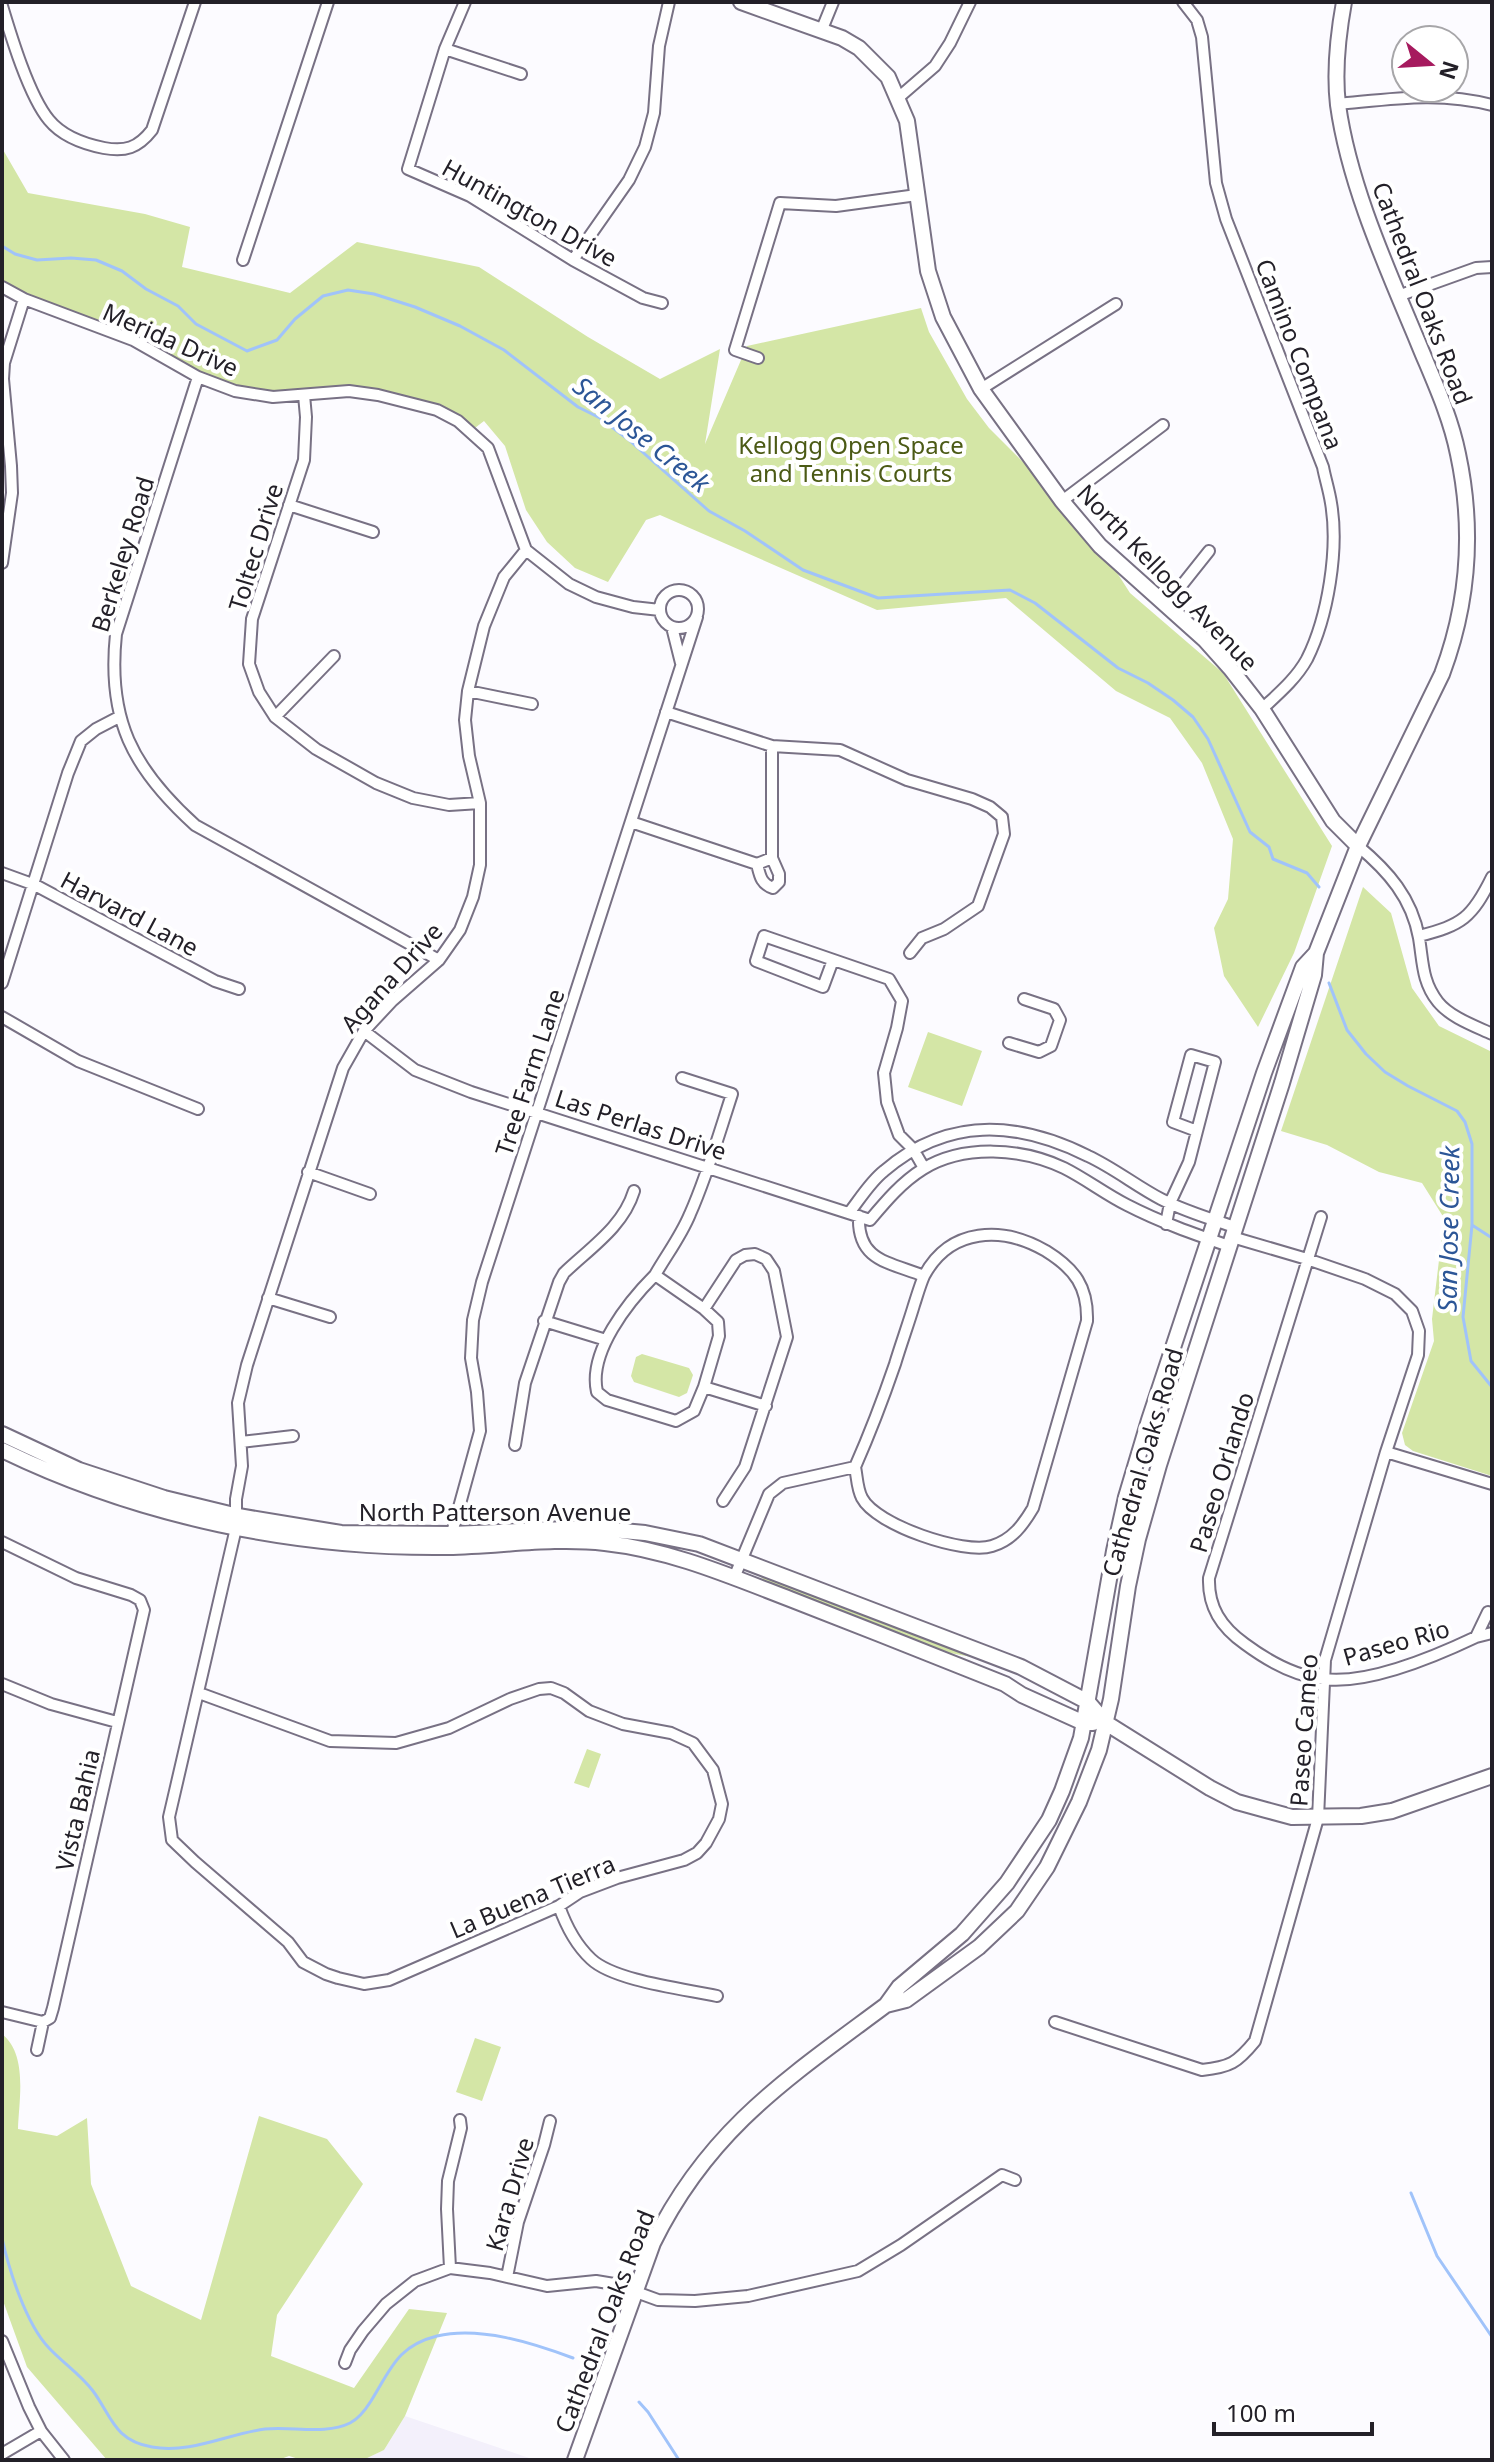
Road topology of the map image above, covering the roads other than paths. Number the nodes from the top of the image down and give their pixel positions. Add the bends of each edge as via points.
1 (195, 2) edge
2 (328, 2) edge
3 (465, 2) edge
4 (669, 2) edge
5 (741, 2) edge
6 (833, 2) edge
7 (970, 2) edge
8 (1183, 2) edge
9 (1344, 2) edge
10 (2, 6) edge
11 (822, 29) junction
12 (445, 49) junction
13 (521, 74) dead end
14 (898, 98) junction
15 (1338, 104) junction
16 (1492, 105) edge
17 (917, 195) junction
18 (243, 260) dead end
19 (573, 260) junction
20 (1492, 267) edge
21 (2, 287) edge
22 (1398, 296) junction
23 (24, 299) junction
24 (662, 303) dead end
25 (1116, 304) dead end
26 (758, 358) dead end
27 (198, 377) junction
28 (981, 389) junction
29 (304, 395) junction
30 (1163, 425) dead end
31 (1062, 501) junction
32 (289, 505) junction
33 (373, 532) dead end
34 (526, 550) junction
35 (1209, 551) dead end
36 (2, 563) edge
37 (1166, 605) junction
38 (660, 610) junction
39 (697, 617) junction
40 (672, 627) junction
41 (334, 656) dead end
42 (682, 665) junction
43 (468, 691) junction
44 (532, 704) dead end
45 (1262, 709) junction
46 (666, 712) junction
47 (119, 717) junction
48 (275, 717) junction
49 (772, 746) junction
50 (480, 803) junction
51 (631, 822) junction
52 (1358, 846) junction
53 (772, 858) junction
54 (757, 864) junction
55 (2, 873) edge
56 (1492, 877) edge
57 (35, 885) junction
58 (1419, 936) junction
59 (910, 953) dead end
60 (1316, 953) junction
61 (439, 960) junction
62 (833, 960) junction
63 (2, 983) edge
64 (239, 989) dead end
65 (1024, 999) dead end
66 (2, 1017) edge
67 (364, 1031) junction
68 (1492, 1034) edge
69 (1009, 1043) dead end
70 (682, 1078) dead end
71 (198, 1109) dead end
72 (537, 1112) junction
73 (1197, 1131) junction
74 (913, 1149) junction
75 (709, 1167) junction
76 (924, 1168) junction
77 (308, 1172) junction
78 (634, 1191) dead end
79 (370, 1194) dead end
80 (1170, 1203) junction
81 (854, 1215) junction
82 (1321, 1217) dead end
83 (1216, 1220) junction
84 (1166, 1224) junction
85 (1232, 1236) junction
86 (1209, 1239) junction
87 (1307, 1259) junction
88 (655, 1275) junction
89 (924, 1276) junction
90 (268, 1298) junction
91 (704, 1309) junction
92 (330, 1317) dead end
93 (544, 1321) junction
94 (606, 1340) junction
95 (704, 1387) junction
96 (766, 1406) junction
97 (2, 1434) edge
98 (293, 1436) dead end
99 (241, 1442) junction
100 (515, 1445) dead end
101 (2, 1450) edge
102 (1386, 1452) junction
103 (855, 1467) junction
104 (1492, 1484) edge
105 (723, 1501) dead end
106 (237, 1522) junction
107 (450, 1540) junction
108 (2, 1542) edge
109 (741, 1560) junction
110 (734, 1578) junction
111 (1488, 1612) dead end
112 (1492, 1633) edge
113 (1476, 1637) junction
114 (1325, 1680) junction
115 (2, 1684) edge
116 (199, 1693) junction
117 (1088, 1702) junction
118 (117, 1722) junction
119 (1084, 1723) junction
120 (1106, 1723) junction
121 (1492, 1776) edge
122 (1318, 1818) junction
123 (559, 1906) junction
124 (717, 1996) dead end
125 (886, 2005) junction
126 (2, 2012) edge
127 (43, 2022) junction
128 (1055, 2022) dead end
129 (37, 2050) dead end
130 (460, 2120) dead end
131 (550, 2121) dead end
132 (1015, 2180) dead end
133 (450, 2268) junction
134 (507, 2277) junction
135 (634, 2293) junction
136 (2, 2341) edge
137 (345, 2363) dead end
138 (41, 2431) junction
139 (2, 2454) edge
140 (64, 2460) edge
141 (575, 2460) edge

1 - 10 street via 152,130 134,147 118,150 67,136 50,122
2 - 18 street
3 - 12 street, Huntington Drive
4 - 19 street via 645,147 629,180
5 - 11 main road, North Kellogg Avenue
6 - 11 street
7 - 14 street via 935,66
8 - 45 street, Camino Compana via 1202,37 1219,195 1323,467 1331,504 1332,560 1315,639 1292,680
9 - 15 main road, Cathedral Oaks Road
11 - 14 main road, North Kellogg Avenue via 876,63
12 - 13 street
12 - 19 street, Huntington Drive via 408,169 470,196
14 - 17 main road, North Kellogg Avenue via 907,121
15 - 16 street via 1431,95
15 - 22 main road, Cathedral Oaks Road via 1356,178
17 - 26 street via 836,206 780,203 735,350
17 - 28 main road, North Kellogg Avenue via 928,271 943,317
19 - 24 street, Huntington Drive
20 - 22 street
21 - 23 street, Merida Drive
22 - 52 main road, Cathedral Oaks Road via 1458,452 1468,520 1468,567 1453,646 1442,674
23 - 27 street, Merida Drive via 133,340
23 - 36 street via 4,363 12,493
25 - 28 street
27 - 29 street, Merida Drive via 235,391
27 - 47 street, Berkeley Road via 116,634 113,667
28 - 31 main road, North Kellogg Avenue
29 - 32 street, Toltec Drive via 304,460
29 - 34 street, Merida Drive via 378,395 458,421 488,448
30 - 31 street
31 - 37 main road, North Kellogg Avenue via 1100,546
32 - 33 street
32 - 48 street, Toltec Drive via 252,619 249,664
34 - 38 street via 569,584 596,597
34 - 43 street, Agana Drive via 499,589
35 - 37 street
37 - 45 main road, North Kellogg Avenue via 1205,640
38 - 39 street via 667,595 685,591 697,601
38 - 40 street
39 - 40 street via 683,628
39 - 42 street, Tree Farm Lane
40 - 42 street
41 - 48 street
42 - 46 street, Tree Farm Lane
43 - 44 street
43 - 50 street, Agana Drive via 465,720
45 - 52 main road, North Kellogg Avenue via 1333,821
46 - 49 street
46 - 51 street, Tree Farm Lane
47 - 57 street via 81,741
47 - 61 street, Berkeley Road via 129,746 149,775 195,825
48 - 50 street, Toltec Drive via 316,749 376,783 437,803
49 - 53 street
49 - 59 street via 840,750 907,780 990,807 1002,817 1004,834 978,906 922,938
50 - 61 street, Agana Drive via 480,865 473,897 460,930
51 - 54 street
51 - 72 street, Tree Farm Lane
52 - 58 street, North Kellogg Avenue via 1403,893
52 - 60 main road, Cathedral Oaks Road
53 - 54 street
53 - 54 street via 779,874 773,888 765,885
55 - 57 street, Harvard Lane
56 - 58 street via 1463,920
57 - 63 street
57 - 64 street, Harvard Lane
58 - 68 street, North Kellogg Avenue via 1426,984 1440,1006
60 - 83 main road, Cathedral Oaks Road via 1303,967
60 - 85 main road, Cathedral Oaks Road via 1314,975
61 - 67 street, Agana Drive
62 - 62 street via 764,936 756,961 823,987
62 - 74 street via 889,979 902,1001 884,1073 899,1135
65 - 69 street via 1054,1009 1060,1020 1051,1046 1039,1052
66 - 71 street via 78,1061
67 - 72 street, Las Perlas Drive via 415,1070
67 - 77 street, Agana Drive via 343,1068
70 - 75 street via 732,1094
72 - 75 street, Las Perlas Drive
72 - 107 street, Tree Farm Lane via 473,1320 471,1358 480,1431
73 - 73 street via 1173,1122 1191,1055 1215,1062
73 - 80 street
74 - 76 street
74 - 80 street via 971,1129 1027,1133 1081,1152
74 - 81 street via 881,1172
75 - 81 street, Las Perlas Drive
75 - 88 street via 690,1215
76 - 81 street, Las Perlas Drive via 870,1220
76 - 84 street via 971,1153 1041,1159
77 - 79 street
77 - 90 street, Agana Drive
78 - 93 street via 612,1229 564,1273
80 - 83 street
80 - 84 street
81 - 89 street via 858,1234 875,1257
82 - 87 street, Paseo Orlando
83 - 85 street
83 - 86 main road, Cathedral Oaks Road
84 - 86 street
85 - 86 street
85 - 87 street, Paseo Cameo
85 - 120 main road, Cathedral Oaks Road via 1138,1539
86 - 117 main road, Cathedral Oaks Road via 1126,1497
87 - 102 street, Paseo Cameo via 1365,1279 1402,1299 1412,1311 1419,1331 1418,1355
87 - 114 street, Paseo Orlando via 1208,1593 1215,1613 1240,1641 1286,1669
88 - 91 street
88 - 94 street
89 - 103 street
89 - 103 street via 939,1257 964,1240 997,1234 1027,1240 1049,1253 1083,1286 1087,1321 1033,1508 1007,1540 975,1549 957,1546 881,1518 861,1496
90 - 92 street
90 - 99 street, Agana Drive via 238,1403
91 - 95 street via 718,1322 719,1336
91 - 96 street via 736,1260 755,1254 766,1259 774,1271 787,1337
93 - 94 street
93 - 100 street via 525,1383
94 - 95 street via 594,1381 607,1400 676,1421 694,1411
95 - 96 street
96 - 105 street via 745,1467
97 - 106 main road, North Patterson Avenue via 125,1487
98 - 99 street
99 - 106 street, Agana Drive
101 - 106 main road, North Patterson Avenue via 117,1496 166,1511
102 - 104 street
102 - 114 street, Paseo Cameo via 1336,1617
103 - 109 street via 783,1483 769,1494
106 - 107 main road, North Patterson Avenue
106 - 116 street, Agana Drive
107 - 109 main road, North Patterson Avenue via 549,1528 618,1530 699,1544
107 - 110 main road, North Patterson Avenue via 606,1543 661,1553
108 - 118 street, Vista Bahia via 143,1604
109 - 110 street
109 - 117 main road, North Patterson Avenue via 1021,1667
110 - 119 main road, North Patterson Avenue via 1005,1684
111 - 113 street, Paseo Rio
112 - 113 street, Paseo Rio
113 - 114 street, Paseo Rio via 1374,1674
114 - 122 street, Paseo Cameo
115 - 118 street
116 - 123 street, La Buena Tierra via 169,1817 172,1840 288,1942 303,1962 364,1984 389,1980
116 - 123 street, La Buena Tierra via 330,1741 396,1743 551,1688 589,1711 693,1743 713,1770 722,1804 706,1843 684,1860 617,1878
117 - 119 main road, Cathedral Oaks Road
117 - 120 main road, North Patterson Avenue
118 - 127 street, Vista Bahia via 53,2008
119 - 120 main road, North Patterson Avenue
119 - 125 main road, Cathedral Oaks Road via 1062,1791 1023,1861 962,1934 899,1987
120 - 122 main road, North Patterson Avenue via 1237,1802 1292,1817
120 - 125 main road, Cathedral Oaks Road via 1064,1835 1017,1911 979,1947 906,2000
121 - 122 main road, North Patterson Avenue via 1392,1811
122 - 128 street, Paseo Cameo via 1255,2041 1240,2059 1202,2070
123 - 124 street via 580,1947 606,1970
125 - 135 main road, Cathedral Oaks Road via 756,2105 708,2155 668,2212
126 - 127 street
127 - 129 street, Vista Bahia
130 - 133 street via 448,2181
131 - 134 street, Kara Drive via 518,2222
132 - 135 street via 1002,2175 858,2271 724,2300 658,2300
133 - 134 street
133 - 137 street via 415,2281 386,2304
134 - 135 street via 547,2286 596,2281
135 - 141 main road, Cathedral Oaks Road
136 - 138 street
138 - 139 street
138 - 140 street

